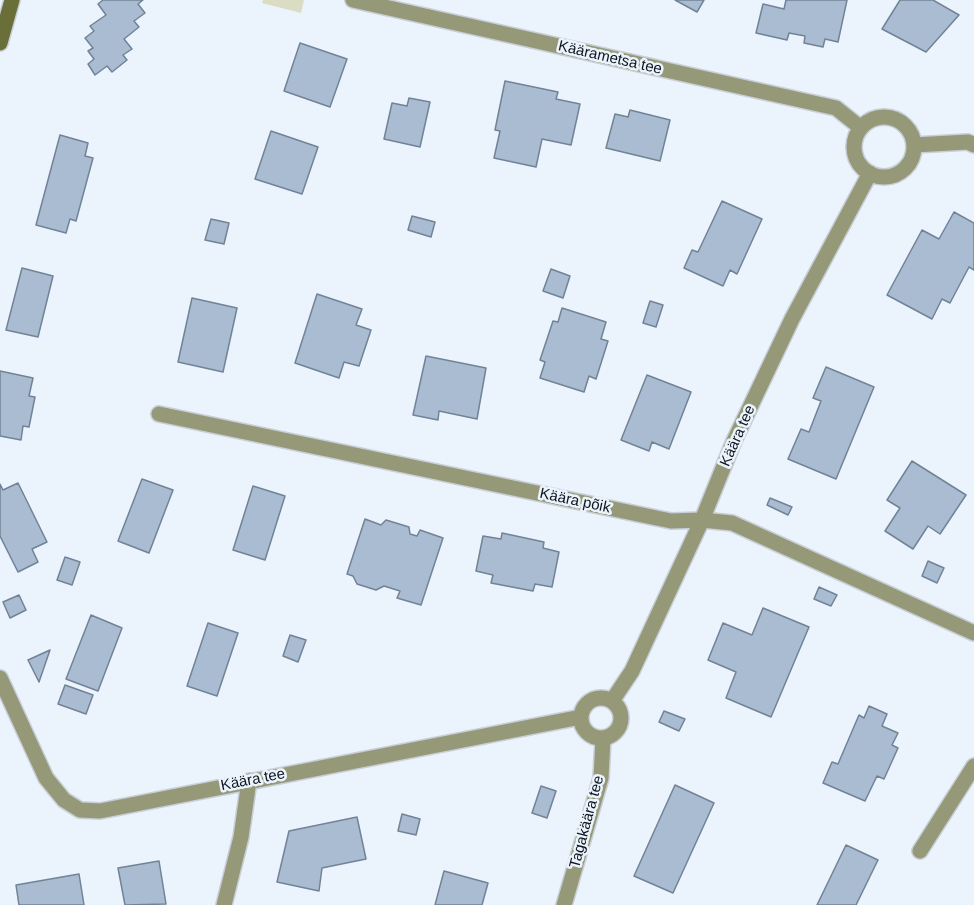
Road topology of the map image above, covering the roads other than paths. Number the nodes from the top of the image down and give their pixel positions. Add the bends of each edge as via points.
1 (12, 0) edge
2 (353, 0) edge
3 (0, 43) edge
4 (861, 129) junction
5 (972, 140) edge
6 (914, 145) junction
7 (870, 173) junction
8 (159, 414) dead end
9 (702, 520) junction
10 (974, 633) edge
11 (0, 678) edge
12 (612, 701) junction
13 (581, 717) junction
14 (603, 738) junction
15 (974, 766) edge
16 (249, 781) junction
17 (920, 851) dead end
18 (224, 905) edge
19 (564, 905) edge

1 - 3 street
2 - 4 street, Käärametsa tee via 836,108
4 - 6 street via 877,118 897,120 905,125
4 - 7 street via 856,137 856,157
5 - 6 street
6 - 7 street via 910,162 896,175
7 - 9 street, Käära tee via 792,319 734,441
8 - 9 street, Käära põik via 671,520
9 - 10 street, Käära põik via 732,523
9 - 12 street, Käära tee via 632,671
11 - 16 street, Käära tee via 46,778 64,800 80,810 100,811
12 - 13 street via 592,700
12 - 14 street via 620,710 621,723 614,733
13 - 14 street via 588,733
13 - 16 street, Käära tee
14 - 19 street, Tagakäära tee via 601,778
15 - 17 street
16 - 18 street via 241,837

